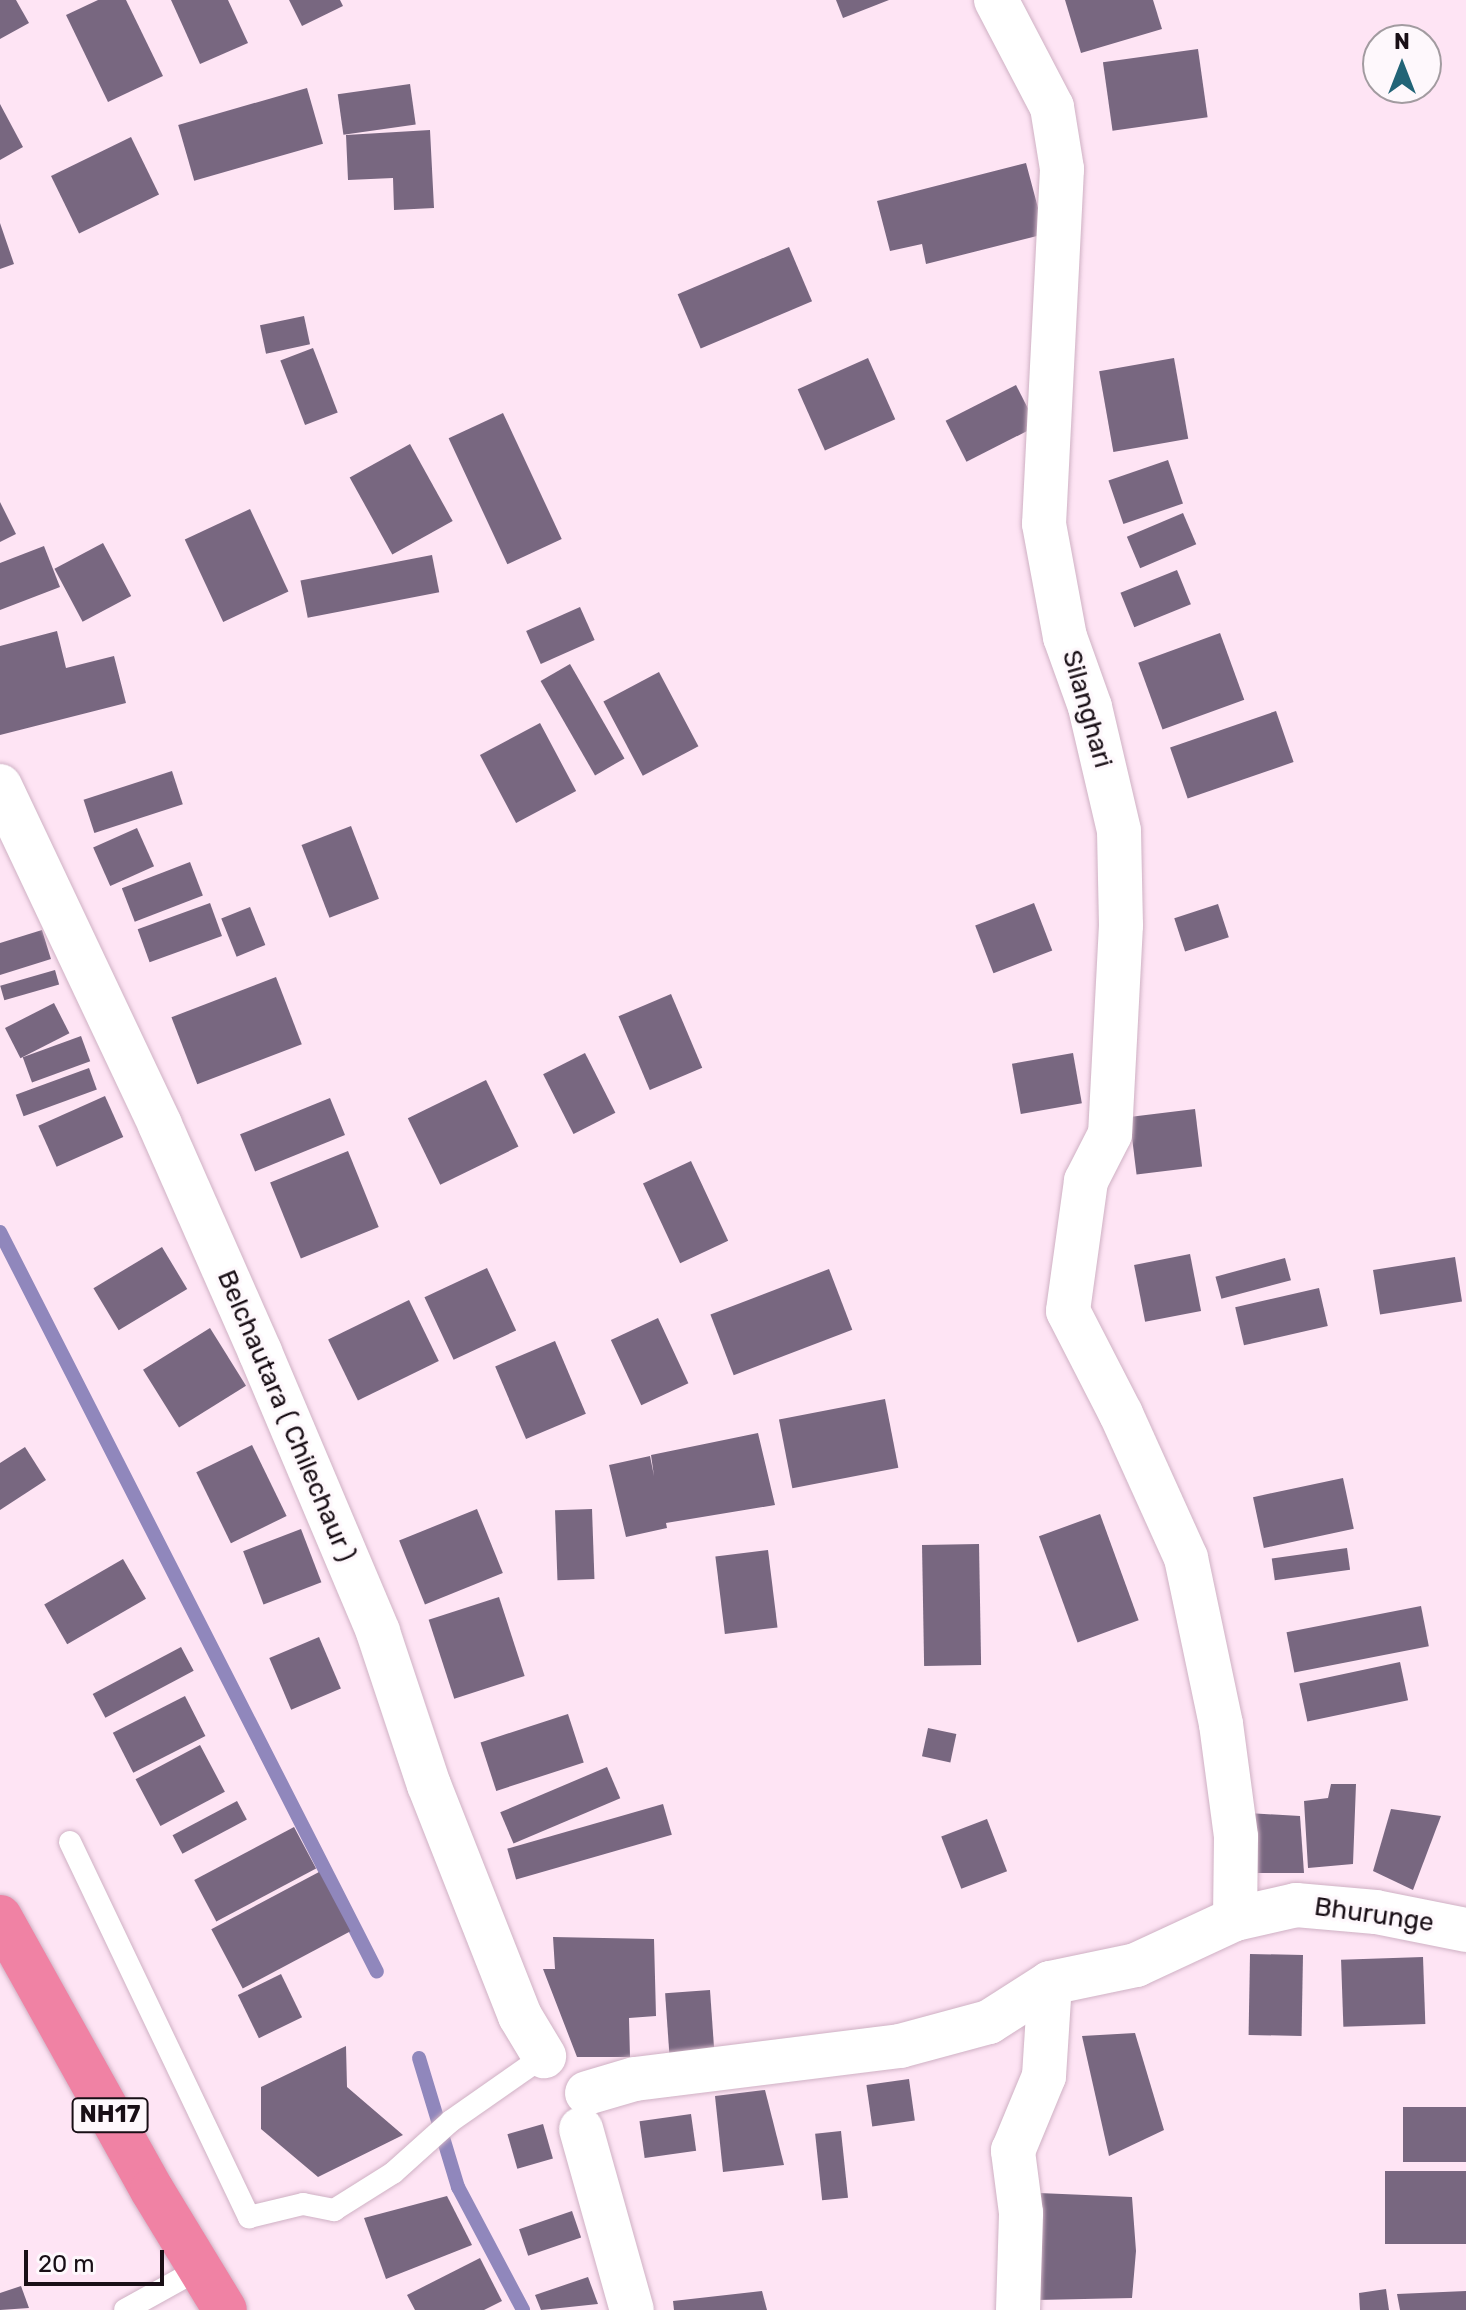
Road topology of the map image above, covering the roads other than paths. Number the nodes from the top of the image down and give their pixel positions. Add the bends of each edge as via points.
1 (996, 0) edge
2 (0, 786) edge
3 (70, 1842) dead end
4 (0, 1917) edge
5 (1235, 1919) junction
6 (1466, 1930) edge
7 (1050, 1983) junction
8 (544, 2056) joint
9 (203, 2267) junction
10 (125, 2310) edge
11 (225, 2310) edge
12 (632, 2310) edge
13 (1018, 2310) edge

1 - 5 street, Silanghari via 1052,107 1062,169 1044,524 1065,637 1090,707 1119,831 1121,925 1110,1134 1086,1181 1068,1311 1186,1558 1223,1738 1236,1837
2 - 8 street, Belchautara ( Chilechaur ) via 260,1352 378,1632 429,1785 520,2016
3 - 8 lane via 249,2217 303,2204 334,2210 393,2173 451,2121
4 - 9 highway, NH17 via 152,2190
5 - 6 street, Bhurunge via 1296,1905 1376,1912
5 - 7 street, Bhurunge via 1136,1965
7 - 12 street via 989,2022 900,2046 635,2079 584,2111
7 - 13 street via 1044,2076 1013,2151 1021,2213 1015,2269
9 - 10 lane
9 - 11 highway, NH17

